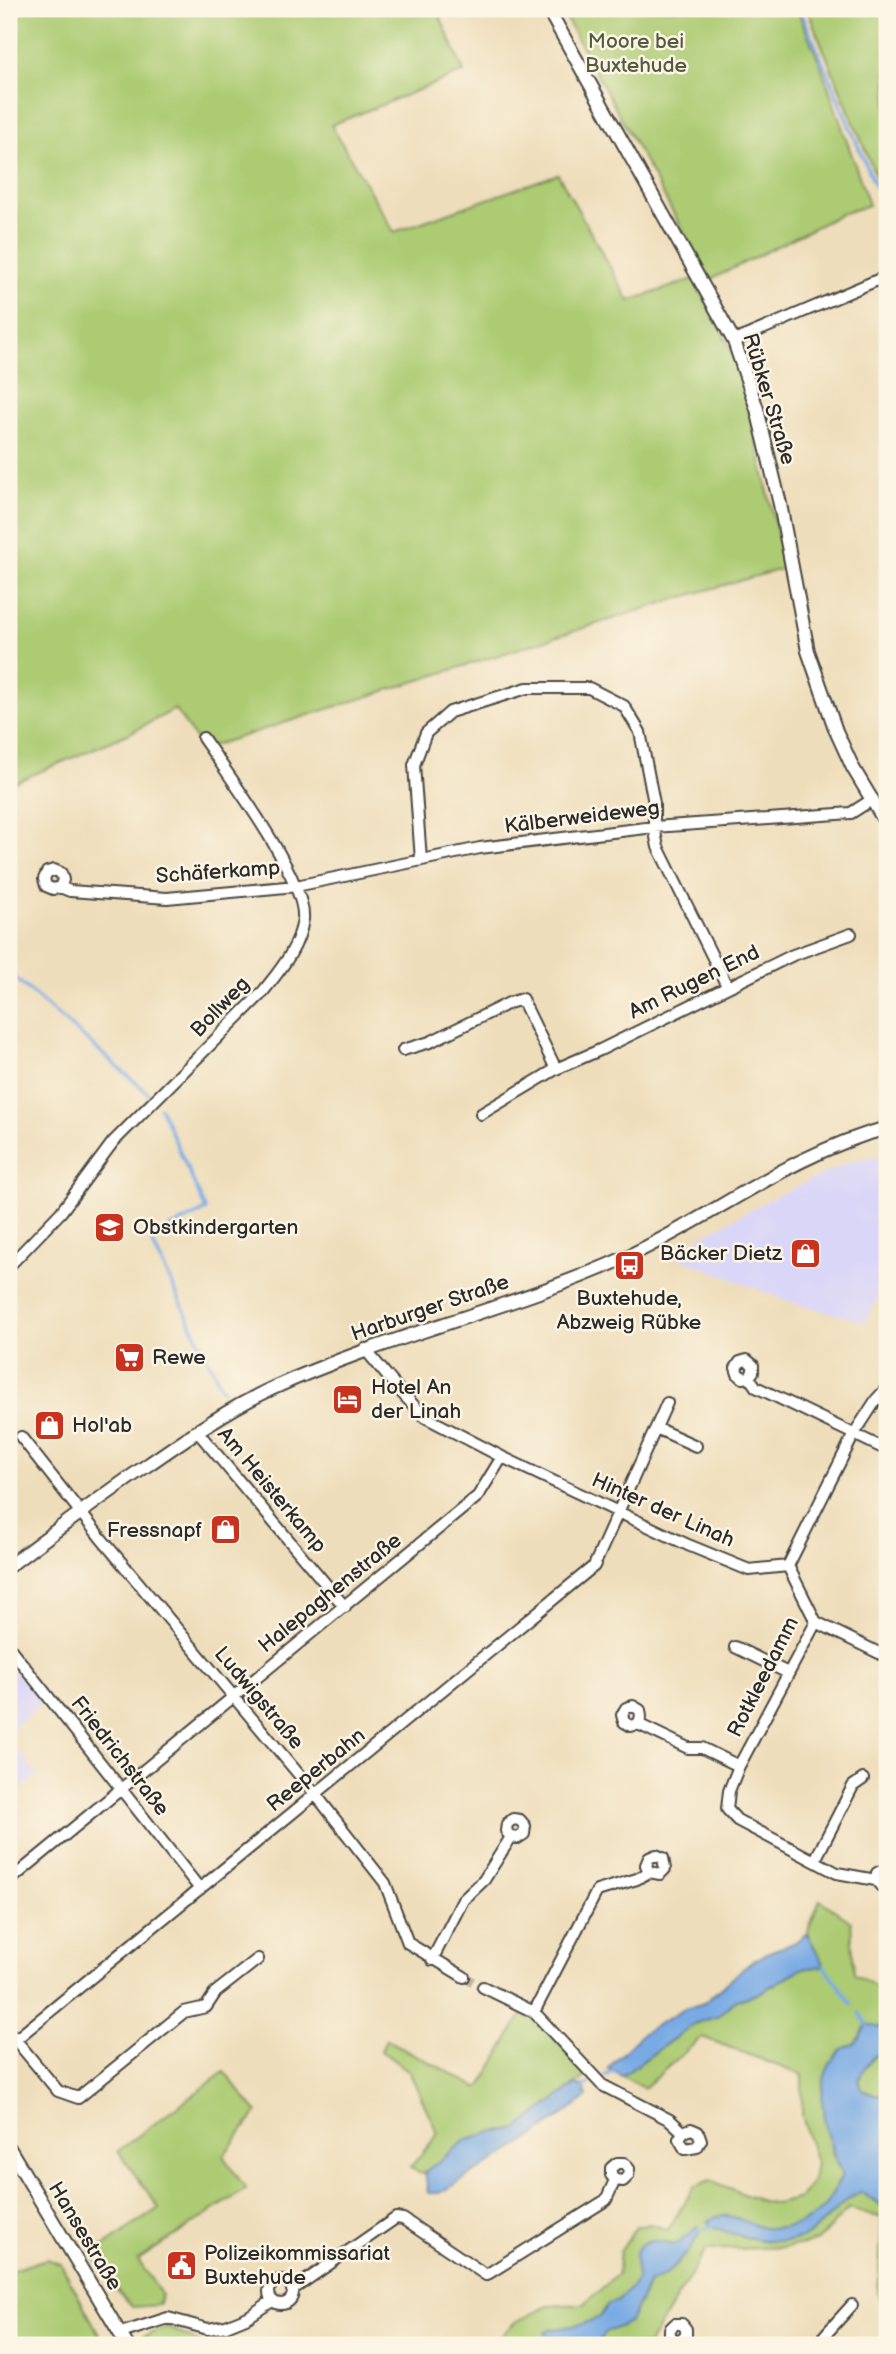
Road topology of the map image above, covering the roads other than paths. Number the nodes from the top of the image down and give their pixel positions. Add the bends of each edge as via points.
1 (548, 9) edge
2 (887, 276) edge
3 (734, 341) junction
4 (203, 738) dead end
5 (873, 799) junction
6 (887, 825) edge
7 (654, 827) junction
8 (421, 860) junction
9 (296, 886) junction
10 (60, 887) dead end
11 (851, 934) dead end
12 (727, 986) junction
13 (402, 1050) dead end
14 (556, 1069) junction
15 (481, 1114) dead end
16 (883, 1132) edge
17 (9, 1266) edge
18 (365, 1349) junction
19 (749, 1377) dead end
20 (887, 1388) edge
21 (667, 1403) dead end
22 (656, 1428) junction
23 (197, 1431) junction
24 (854, 1434) junction
25 (21, 1437) dead end
26 (696, 1446) dead end
27 (887, 1450) edge
28 (502, 1457) junction
29 (79, 1512) junction
30 (619, 1513) junction
31 (9, 1566) edge
32 (788, 1566) junction
33 (345, 1606) junction
34 (816, 1622) junction
35 (9, 1647) edge
36 (735, 1647) dead end
37 (887, 1657) edge
38 (788, 1673) junction
39 (233, 1698) junction
40 (638, 1724) dead end
41 (739, 1766) junction
42 (863, 1779) dead end
43 (121, 1789) junction
44 (316, 1795) junction
45 (511, 1837) dead end
46 (816, 1860) junction
47 (887, 1868) edge
48 (649, 1872) dead end
49 (876, 1880) junction
50 (9, 1881) edge
51 (887, 1887) edge
52 (200, 1889) junction
53 (258, 1959) dead end
54 (432, 1959) junction
55 (464, 1978) tunnel mouth
56 (483, 1987) tunnel mouth
57 (534, 2012) junction
58 (12, 2036) edge
59 (683, 2132) dead end
60 (9, 2148) edge
61 (615, 2180) dead end
62 (292, 2290) junction
63 (272, 2301) junction
64 (852, 2305) dead end
65 (124, 2339) edge
66 (821, 2345) edge

1 - 3 street, Rübker Straße
2 - 3 street
3 - 5 street, Rübker Straße via 757,409 808,651 836,731
4 - 9 street, Bollweg
5 - 6 street, Rübker Straße
5 - 7 street, Kälberweideweg via 851,813
7 - 8 street, Kälberweideweg via 480,848
7 - 8 street via 640,732 624,706 589,688 527,688 450,712 426,733 414,765
7 - 12 street via 659,847
8 - 9 street, Kälberweideweg
9 - 10 street, Schäferkamp via 167,898
9 - 17 street, Bollweg via 303,916 299,939 282,968 113,1142 61,1212
11 - 12 street, Am Rugen End
12 - 14 street, Am Rugen End
13 - 14 street via 430,1042 522,999
14 - 15 street, Am Rugen End
16 - 18 street, Harburger Straße via 828,1149 786,1169 624,1258
18 - 23 street, Harburger Straße via 269,1390
18 - 28 street, Hinter der Linah via 425,1417
19 - 24 street via 757,1387
20 - 24 street
21 - 22 street, Reeperbahn
22 - 26 street
22 - 30 street, Reeperbahn
23 - 29 street, Harburger Straße
23 - 33 street, Am Heisterkamp
24 - 27 street
24 - 32 street
25 - 29 street, Ludwigstraße
28 - 30 street, Hinter der Linah
28 - 33 street, Halepaghenstraße via 478,1496
29 - 31 street, Harburger Straße
29 - 39 street, Ludwigstraße
30 - 32 street, Hinter der Linah via 749,1570
30 - 44 street, Reeperbahn via 594,1566
32 - 34 street, Rotkleedamm
33 - 39 street, Halepaghenstraße
34 - 37 street
34 - 38 street, Rotkleedamm
35 - 43 street, Friedrichstraße
36 - 38 street
38 - 41 street, Rotkleedamm
39 - 43 street, Halepaghenstraße
39 - 44 street, Ludwigstraße
40 - 41 street
41 - 46 street, Rotkleedamm via 727,1809 737,1820
42 - 46 street via 853,1786
43 - 50 street, Halepaghenstraße
43 - 52 street, Friedrichstraße
44 - 52 street, Reeperbahn
44 - 54 street, Ludwigstraße via 385,1884 408,1943
45 - 54 street via 484,1880 463,1900
46 - 49 street via 837,1873
47 - 49 street via 877,1873
48 - 57 street via 597,1891
49 - 51 street
52 - 58 street, Reeperbahn
53 - 58 street via 216,1992 206,2007 184,2012 78,2098 58,2091
54 - 55 street, Ludwigstraße
56 - 57 street
57 - 59 street via 602,2085 670,2120
60 - 65 street, Hansestraße
61 - 62 street via 606,2200 486,2275 396,2218
62 - 63 street via 287,2302
62 - 63 street via 286,2282 274,2283 269,2291
63 - 65 street via 226,2326 208,2329 168,2318
64 - 66 street

